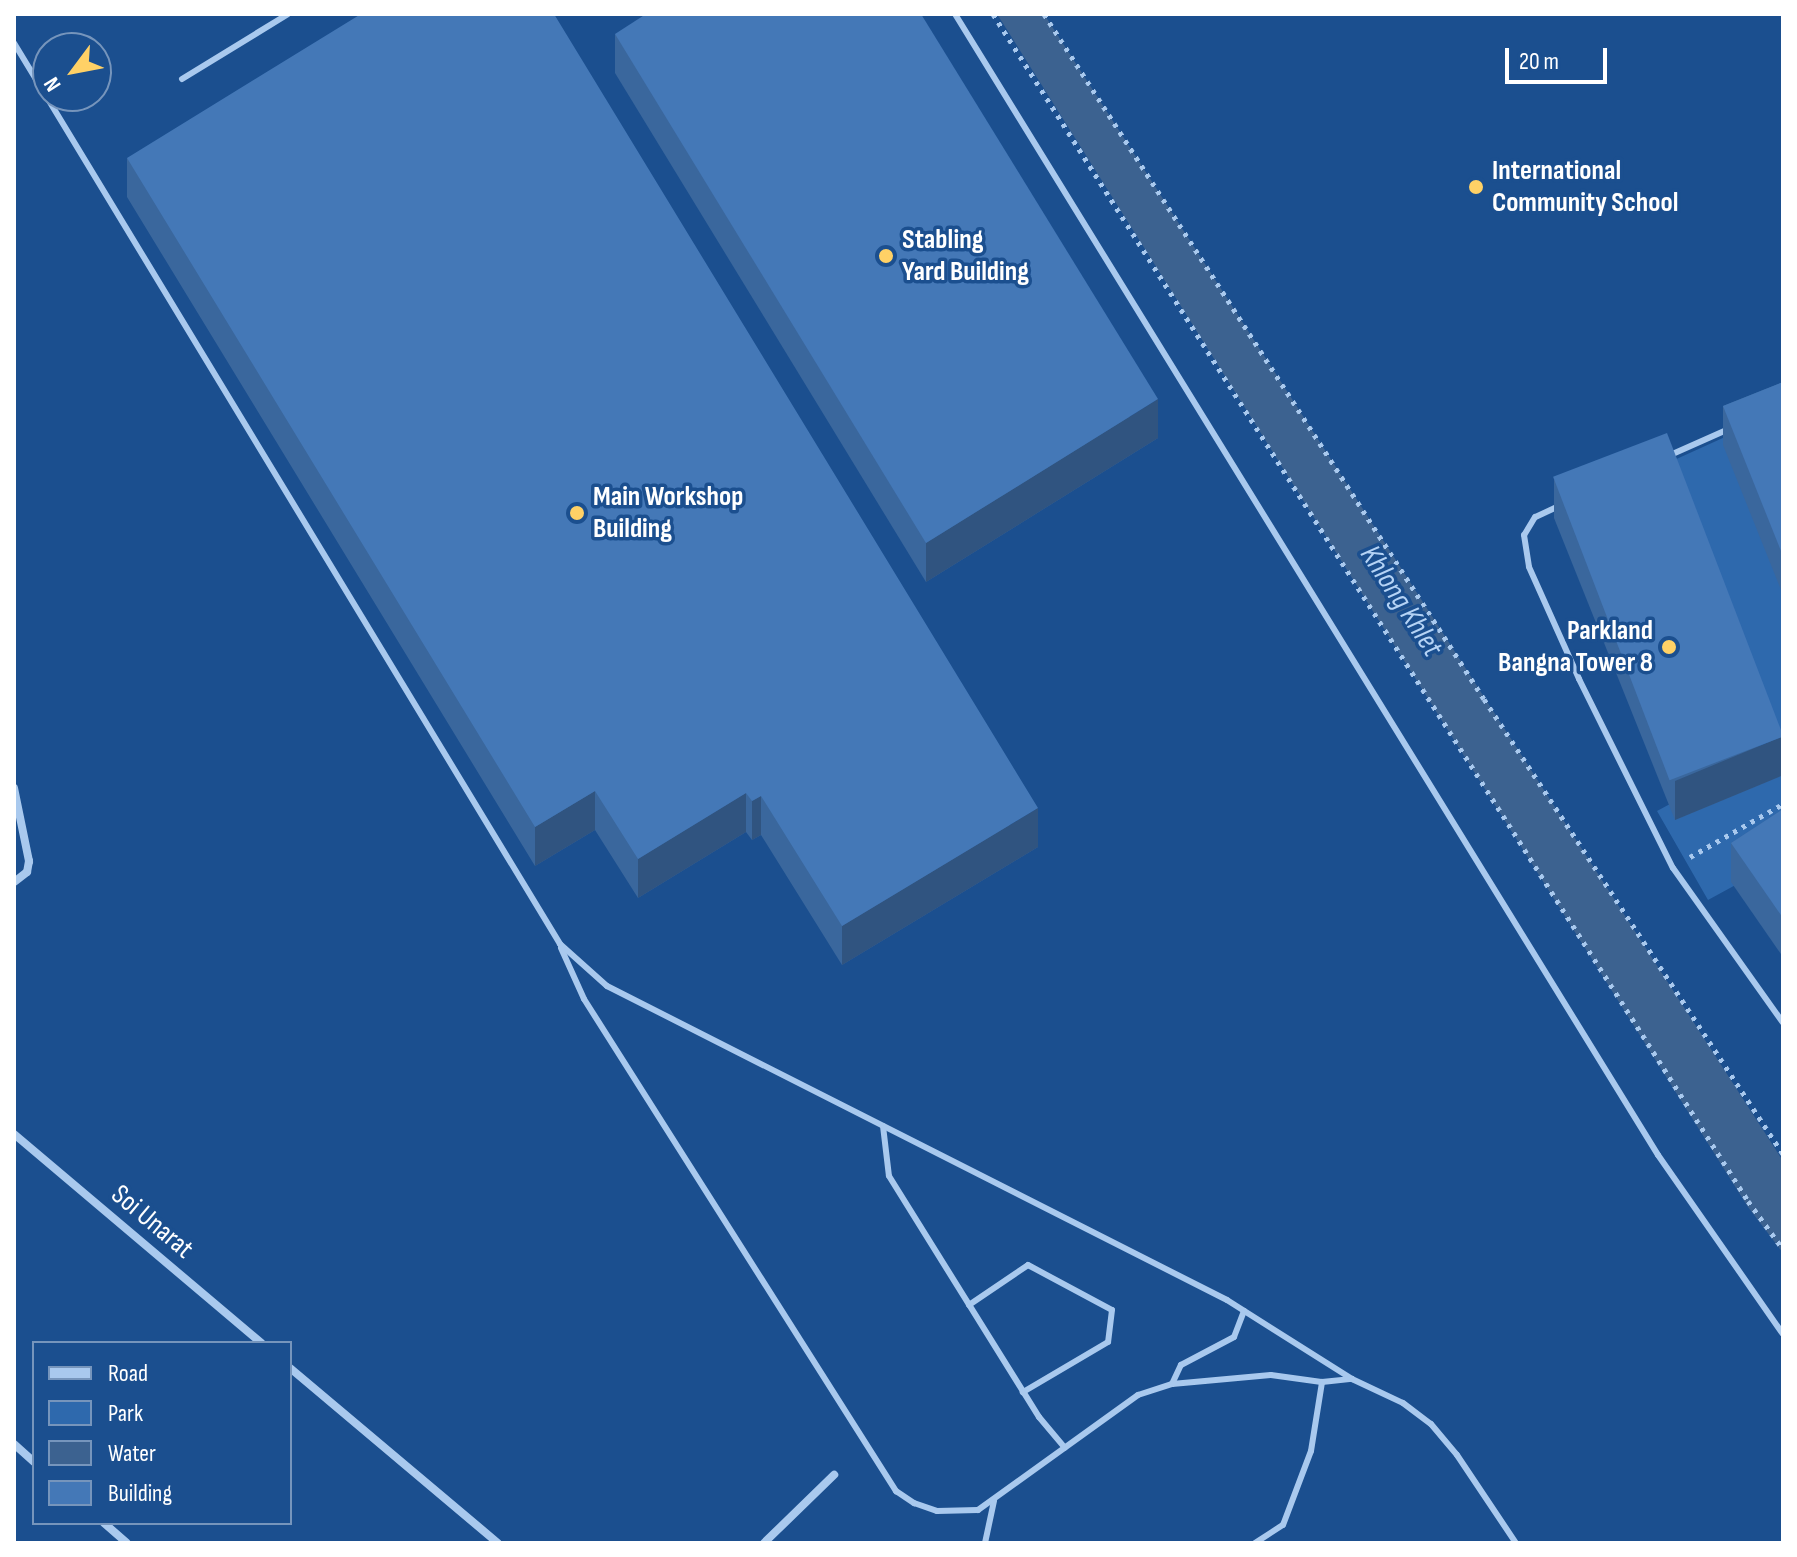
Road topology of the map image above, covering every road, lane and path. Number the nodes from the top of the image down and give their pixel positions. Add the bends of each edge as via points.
1 (288, 14) edge
2 (955, 14) edge
3 (993, 14) edge
4 (1044, 14) edge
5 (14, 43) edge
6 (182, 79) dead end
7 (1742, 423) edge
8 (1660, 459) edge
9 (1563, 504) edge
10 (14, 788) edge
11 (1783, 804) edge
12 (1673, 868) junction
13 (14, 882) edge
14 (560, 944) junction
15 (1783, 1023) edge
16 (883, 1126) junction
17 (14, 1134) edge
18 (1783, 1154) edge
19 (1783, 1249) edge
20 (969, 1305) junction
21 (1244, 1311) junction
22 (1783, 1334) edge
23 (259, 1341) edge
24 (292, 1370) edge
25 (1352, 1379) junction
26 (1322, 1382) junction
27 (1172, 1384) junction
28 (1023, 1392) junction
29 (14, 1444) edge
30 (1065, 1448) junction
31 (32, 1460) edge
32 (834, 1475) dead end
33 (994, 1501) junction
34 (106, 1525) edge
35 (127, 1543) edge
36 (498, 1543) edge
37 (764, 1543) edge
38 (985, 1543) edge
39 (1255, 1543) edge
40 (1516, 1543) edge

1 - 6 lane
2 - 22 lane via 1658,1155
3 - 19 path
4 - 18 path
5 - 14 lane
7 - 8 lane
9 - 12 lane via 1535,517 1524,535 1529,567
10 - 13 street via 29,861 27,872
11 - 12 path
12 - 15 lane
14 - 16 lane via 607,986
14 - 33 lane via 584,999 896,1491 937,1511 978,1510
16 - 20 lane via 889,1176
16 - 21 lane
17 - 23 street, Soi Unarat
20 - 28 lane
20 - 28 lane via 1028,1265 1112,1310 1108,1342
21 - 25 lane
21 - 27 lane via 1234,1337 1181,1365
24 - 36 street
25 - 26 lane
25 - 40 lane via 1403,1403 1431,1424
26 - 27 lane via 1271,1375
26 - 39 lane via 1311,1451 1283,1525
27 - 30 lane via 1138,1395
28 - 30 lane
29 - 31 street
30 - 33 lane
32 - 37 street
33 - 38 lane
34 - 35 street

